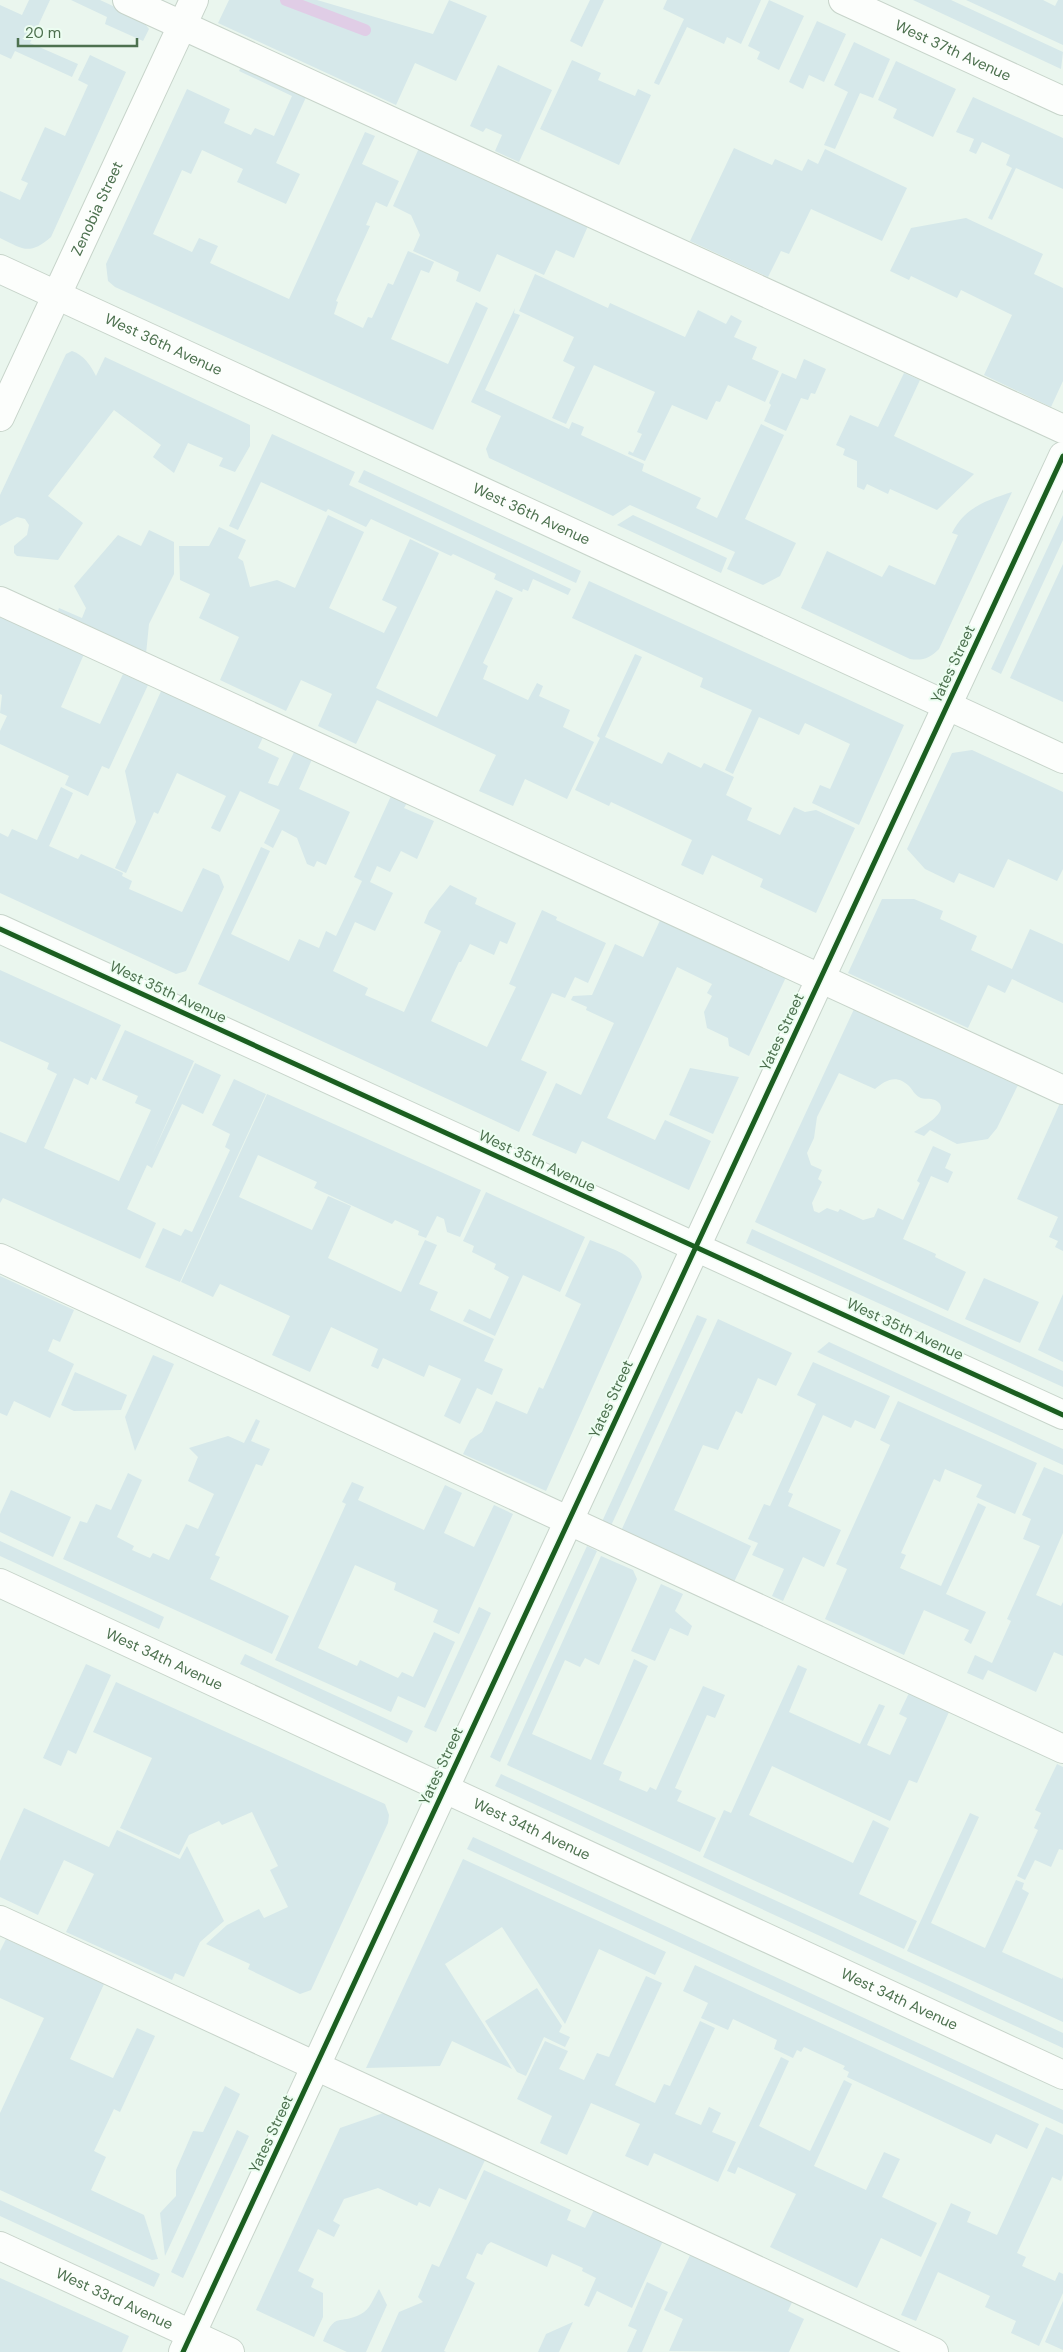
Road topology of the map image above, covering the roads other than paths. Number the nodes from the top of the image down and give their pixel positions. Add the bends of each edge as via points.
1 (127, 0) edge
2 (194, 0) edge
3 (843, 0) edge
4 (182, 25) junction
5 (1063, 101) edge
6 (0, 269) edge
7 (57, 295) junction
8 (0, 417) edge
9 (1063, 429) edge
10 (1063, 456) edge
11 (0, 601) edge
12 (947, 705) junction
13 (1063, 759) edge
14 (0, 929) edge
15 (821, 978) junction
16 (1063, 1090) edge
17 (696, 1248) junction
18 (0, 1258) edge
19 (1063, 1415) edge
20 (569, 1520) junction
21 (0, 1583) edge
22 (1063, 1748) edge
23 (444, 1789) junction
24 (0, 1920) edge
25 (316, 2066) junction
26 (1063, 2075) edge
27 (0, 2246) edge
28 (187, 2343) edge
29 (230, 2352) edge
30 (934, 2352) edge

1 - 4 street
2 - 4 street, Zenobia Street
3 - 5 street, West 37th Avenue
4 - 7 street, Zenobia Street
4 - 9 street
6 - 7 street, West 36th Avenue
7 - 8 street, Zenobia Street
7 - 12 street, West 36th Avenue
10 - 12 street, Yates Street
11 - 15 street
12 - 13 street, West 36th Avenue
12 - 15 street, Yates Street
14 - 17 street, West 35th Avenue
15 - 16 street
15 - 17 street, Yates Street
17 - 19 street, West 35th Avenue
17 - 20 street, Yates Street
18 - 20 street
20 - 22 street
20 - 23 street, Yates Street
21 - 23 street, West 34th Avenue
23 - 25 street, Yates Street
23 - 26 street, West 34th Avenue
24 - 25 street
25 - 28 street, Yates Street
25 - 30 street
27 - 28 street, West 33rd Avenue
28 - 29 street, West 33rd Avenue

